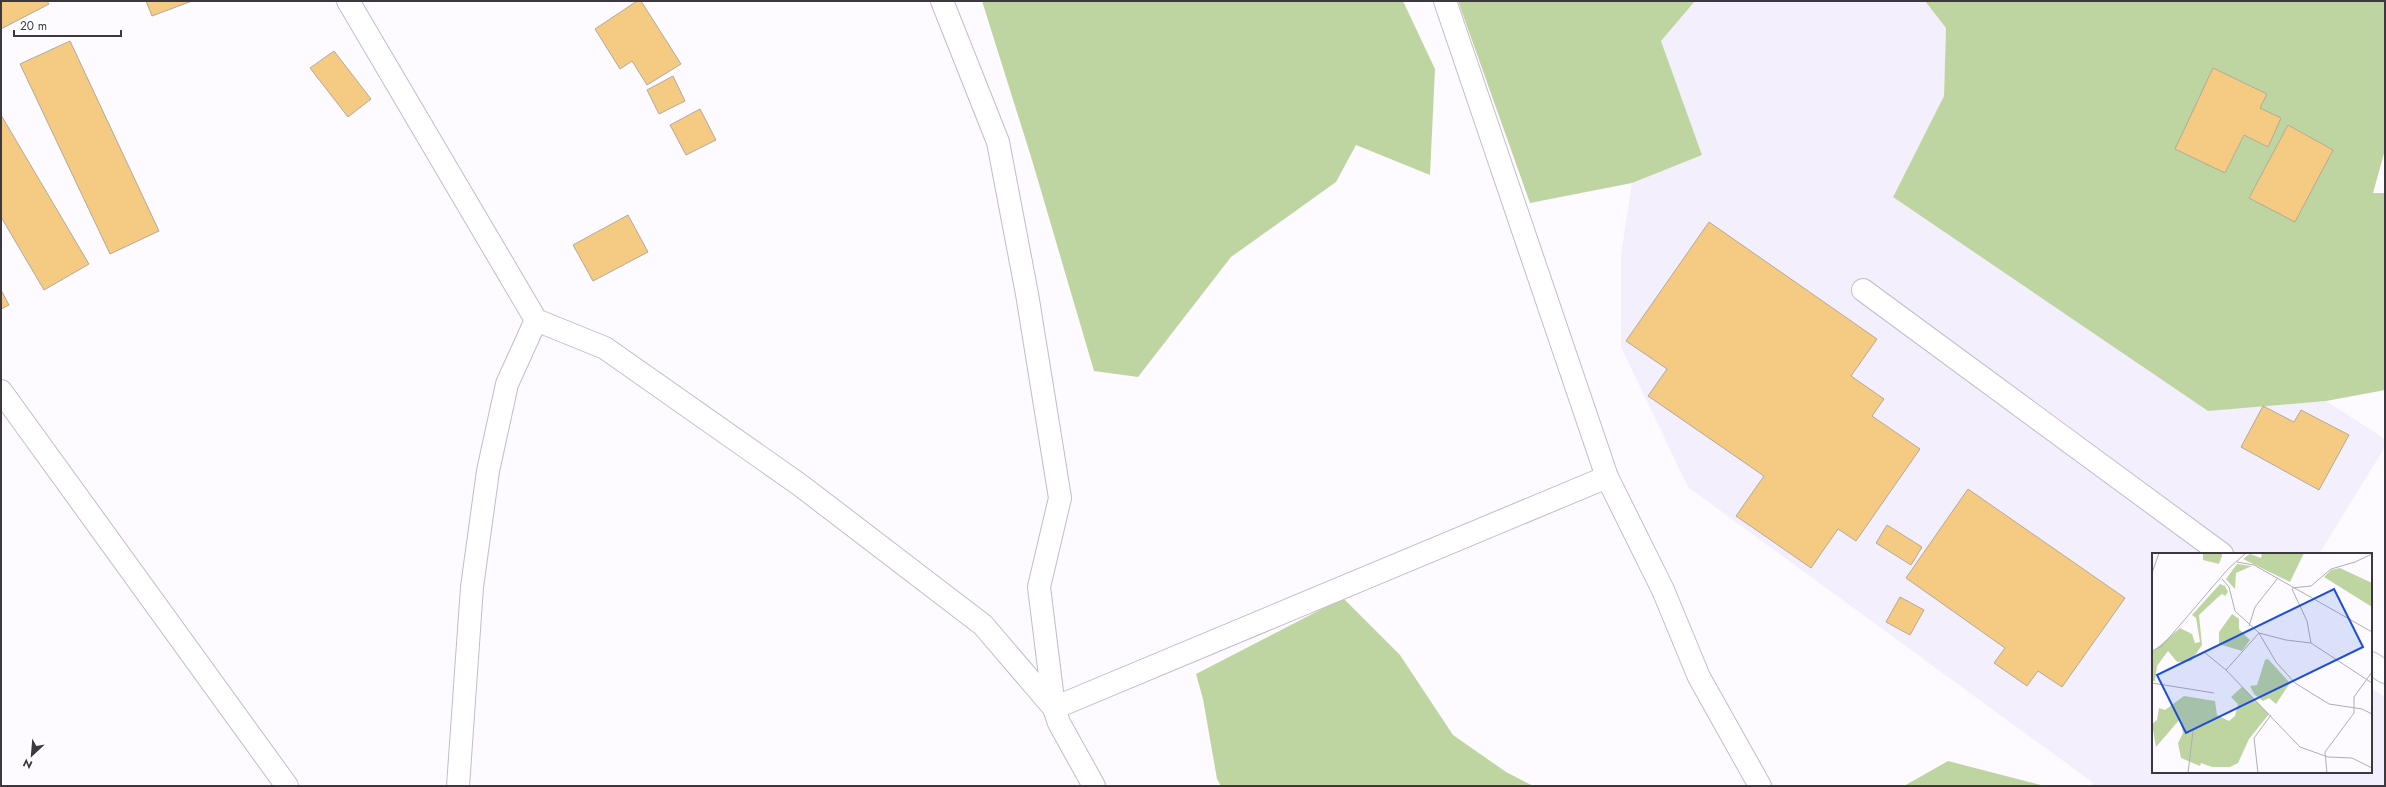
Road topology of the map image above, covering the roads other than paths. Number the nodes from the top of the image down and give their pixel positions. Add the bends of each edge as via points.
1 (348, 1) edge
2 (942, 1) edge
3 (1446, 1) edge
4 (1863, 290) dead end
5 (536, 320) junction
6 (1, 391) edge
7 (1607, 477) junction
8 (2221, 553) edge
9 (2372, 663) edge
10 (2385, 672) edge
11 (1054, 708) junction
12 (286, 786) edge
13 (458, 786) edge
14 (1094, 786) edge
15 (1760, 786) edge

1 - 5 street
2 - 11 street via 998,142 1027,294 1060,498 1039,587
3 - 7 street
4 - 8 street
5 - 11 street via 605,348 800,485 983,625
5 - 13 street via 507,384 488,471 472,587
6 - 12 street
7 - 11 street
7 - 15 street via 1663,590 1699,677
9 - 10 street
11 - 14 street via 1059,723

